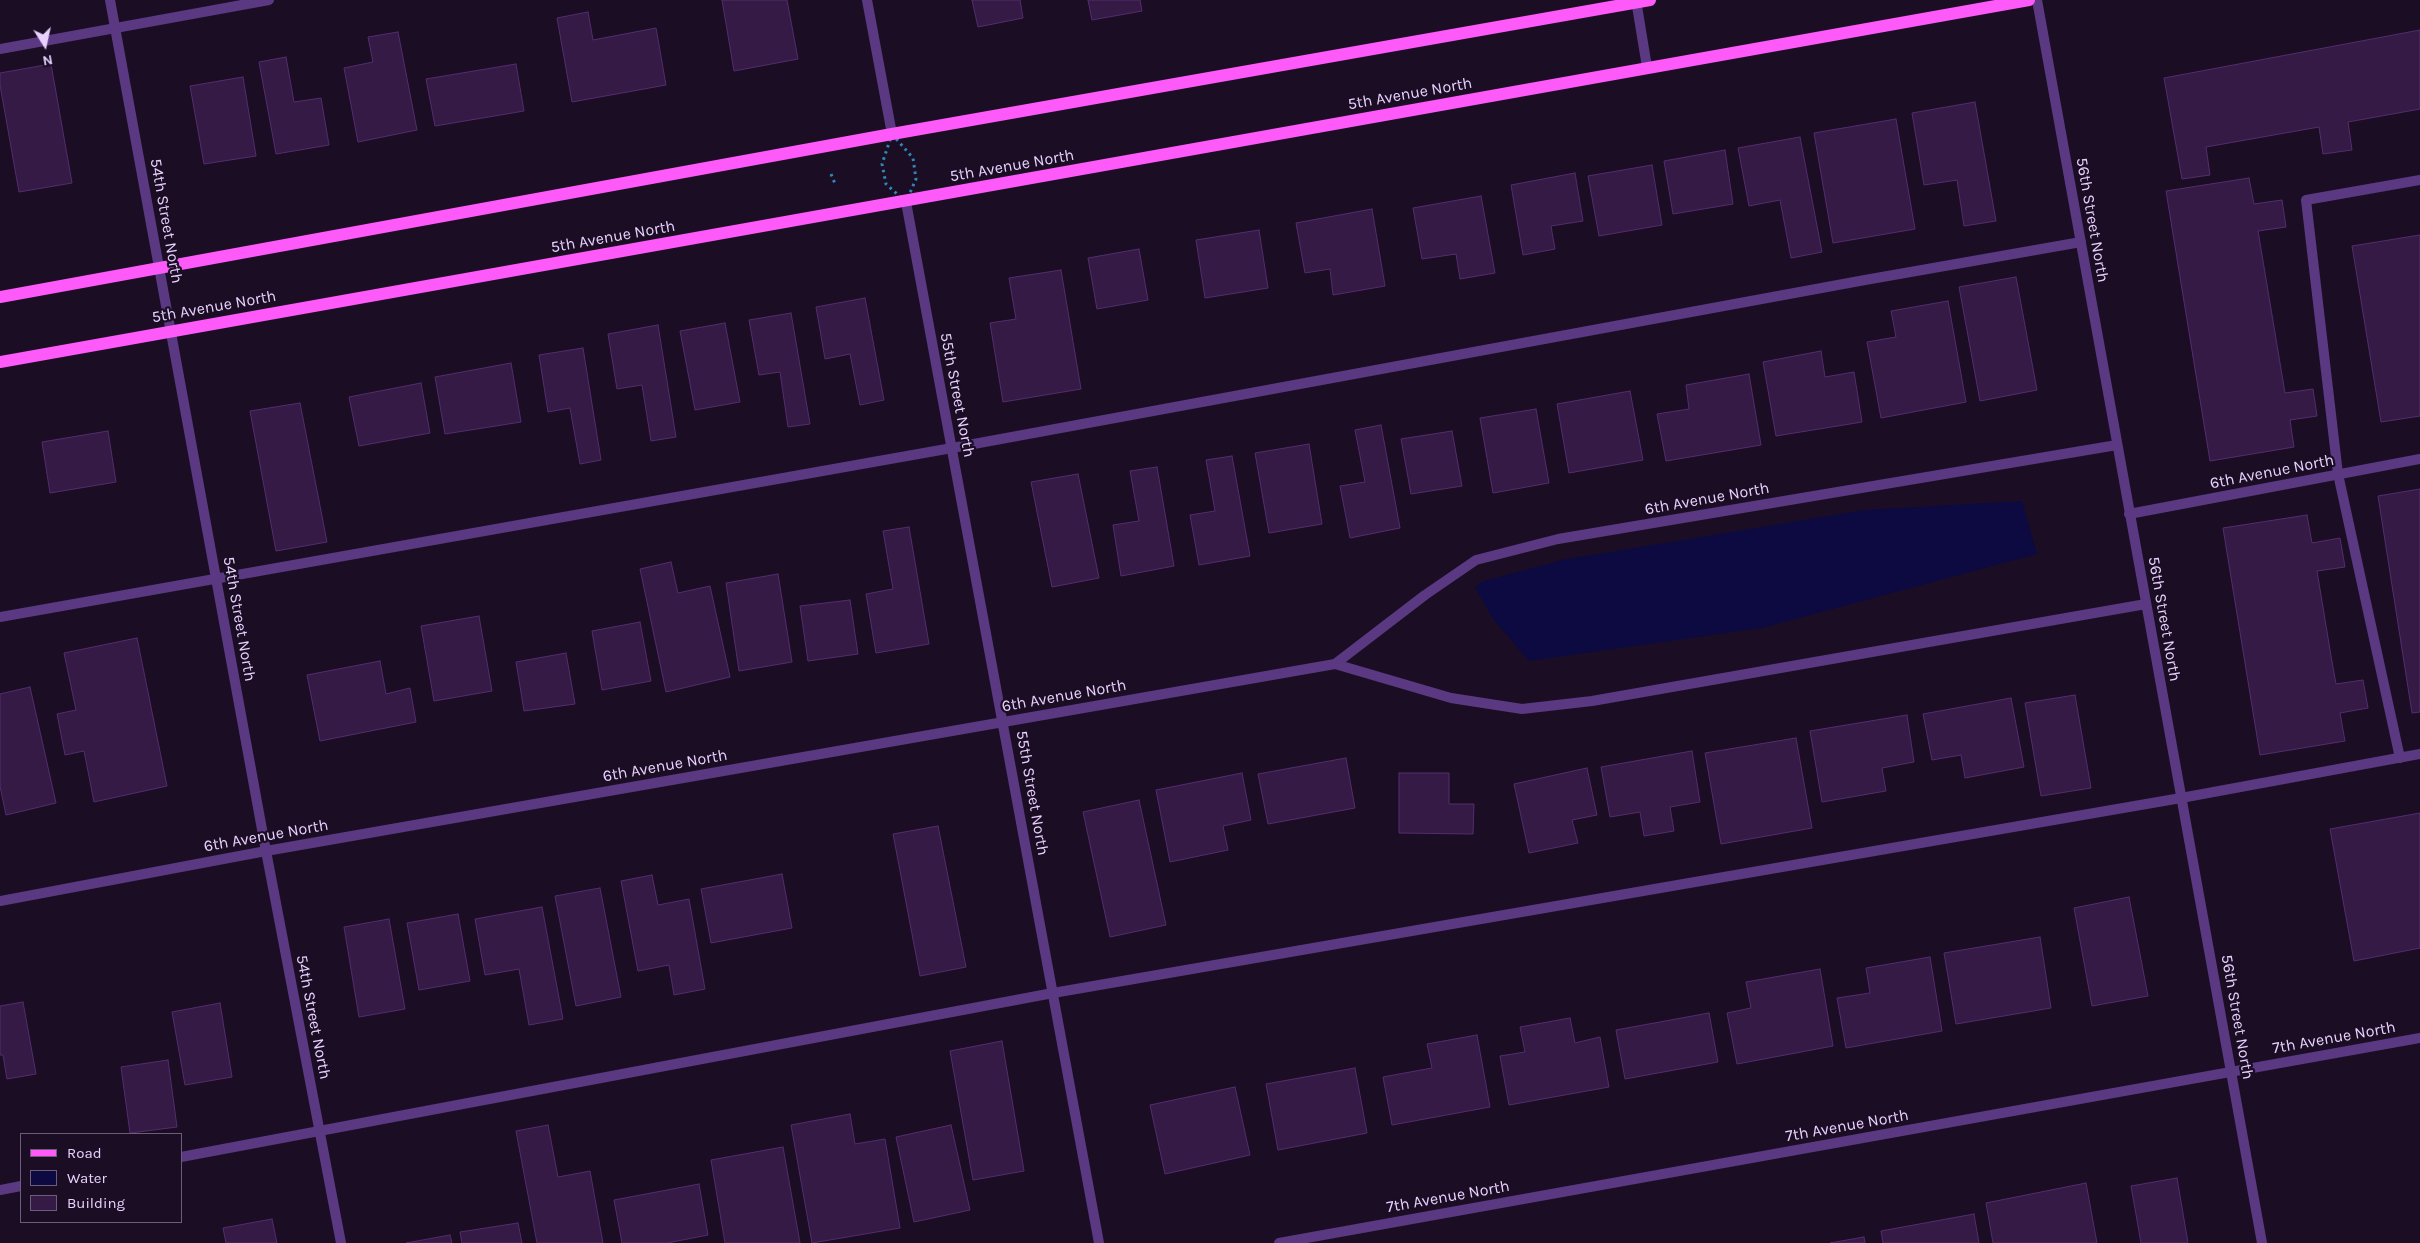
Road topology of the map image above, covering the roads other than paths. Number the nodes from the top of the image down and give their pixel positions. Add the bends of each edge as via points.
1 (110, 0) edge
2 (269, 0) edge
3 (867, 0) edge
4 (1650, 0) edge
5 (2029, 0) edge
6 (2037, 0) edge
7 (1636, 1) edge
8 (116, 28) junction
9 (0, 49) edge
10 (1647, 67) junction
11 (892, 134) junction
12 (2420, 180) edge
13 (906, 202) junction
14 (2081, 242) junction
15 (159, 270) junction
16 (0, 297) edge
17 (171, 331) junction
18 (0, 362) edge
19 (2117, 445) junction
20 (952, 448) junction
21 (2420, 459) edge
22 (2338, 474) junction
23 (2129, 514) junction
24 (216, 579) junction
25 (2146, 604) junction
26 (0, 617) edge
27 (1335, 664) junction
28 (1004, 722) junction
29 (2420, 754) edge
30 (2400, 758) junction
31 (2181, 798) junction
32 (266, 851) junction
33 (0, 900) edge
34 (1053, 993) junction
35 (2420, 1038) edge
36 (2232, 1072) junction
37 (320, 1132) junction
38 (182, 1157) edge
39 (20, 1186) edge
40 (0, 1190) edge
41 (341, 1243) edge
42 (1099, 1243) edge
43 (1279, 1243) edge
44 (2262, 1243) edge

1 - 8 street, 54th Street North
2 - 8 street
3 - 11 street
4 - 7 main road
5 - 10 main road, 5th Avenue North
6 - 14 street, 56th Street North
7 - 10 street
7 - 11 main road
8 - 9 street
8 - 15 street, 54th Street North
10 - 13 main road, 5th Avenue North
11 - 15 main road
12 - 22 street via 2306,200
13 - 17 main road, 5th Avenue North
13 - 20 street, 55th Street North
14 - 19 street, 56th Street North
14 - 20 street
15 - 16 main road
15 - 17 street, 54th Street North
17 - 18 main road, 5th Avenue North
17 - 24 street, 54th Street North
19 - 23 street, 56th Street North
19 - 27 street, 6th Avenue North via 1558,539 1476,560 1424,595
20 - 24 street
20 - 28 street, 55th Street North
21 - 22 street, 6th Avenue North
22 - 23 street, 6th Avenue North
22 - 30 street
23 - 25 street, 56th Street North
24 - 26 street
24 - 32 street, 54th Street North
25 - 27 street, 6th Avenue North via 1592,701 1522,710 1451,698
25 - 31 street, 56th Street North
27 - 28 street, 6th Avenue North
28 - 32 street, 6th Avenue North
28 - 34 street, 55th Street North
29 - 30 street
30 - 31 street
31 - 34 street
31 - 36 street, 56th Street North
32 - 33 street, 6th Avenue North
32 - 37 street, 54th Street North
34 - 37 street
34 - 42 street, 55th Street North
35 - 36 street, 7th Avenue North
36 - 43 street, 7th Avenue North
36 - 44 street, 56th Street North
37 - 38 street
37 - 41 street, 54th Street North
39 - 40 street

